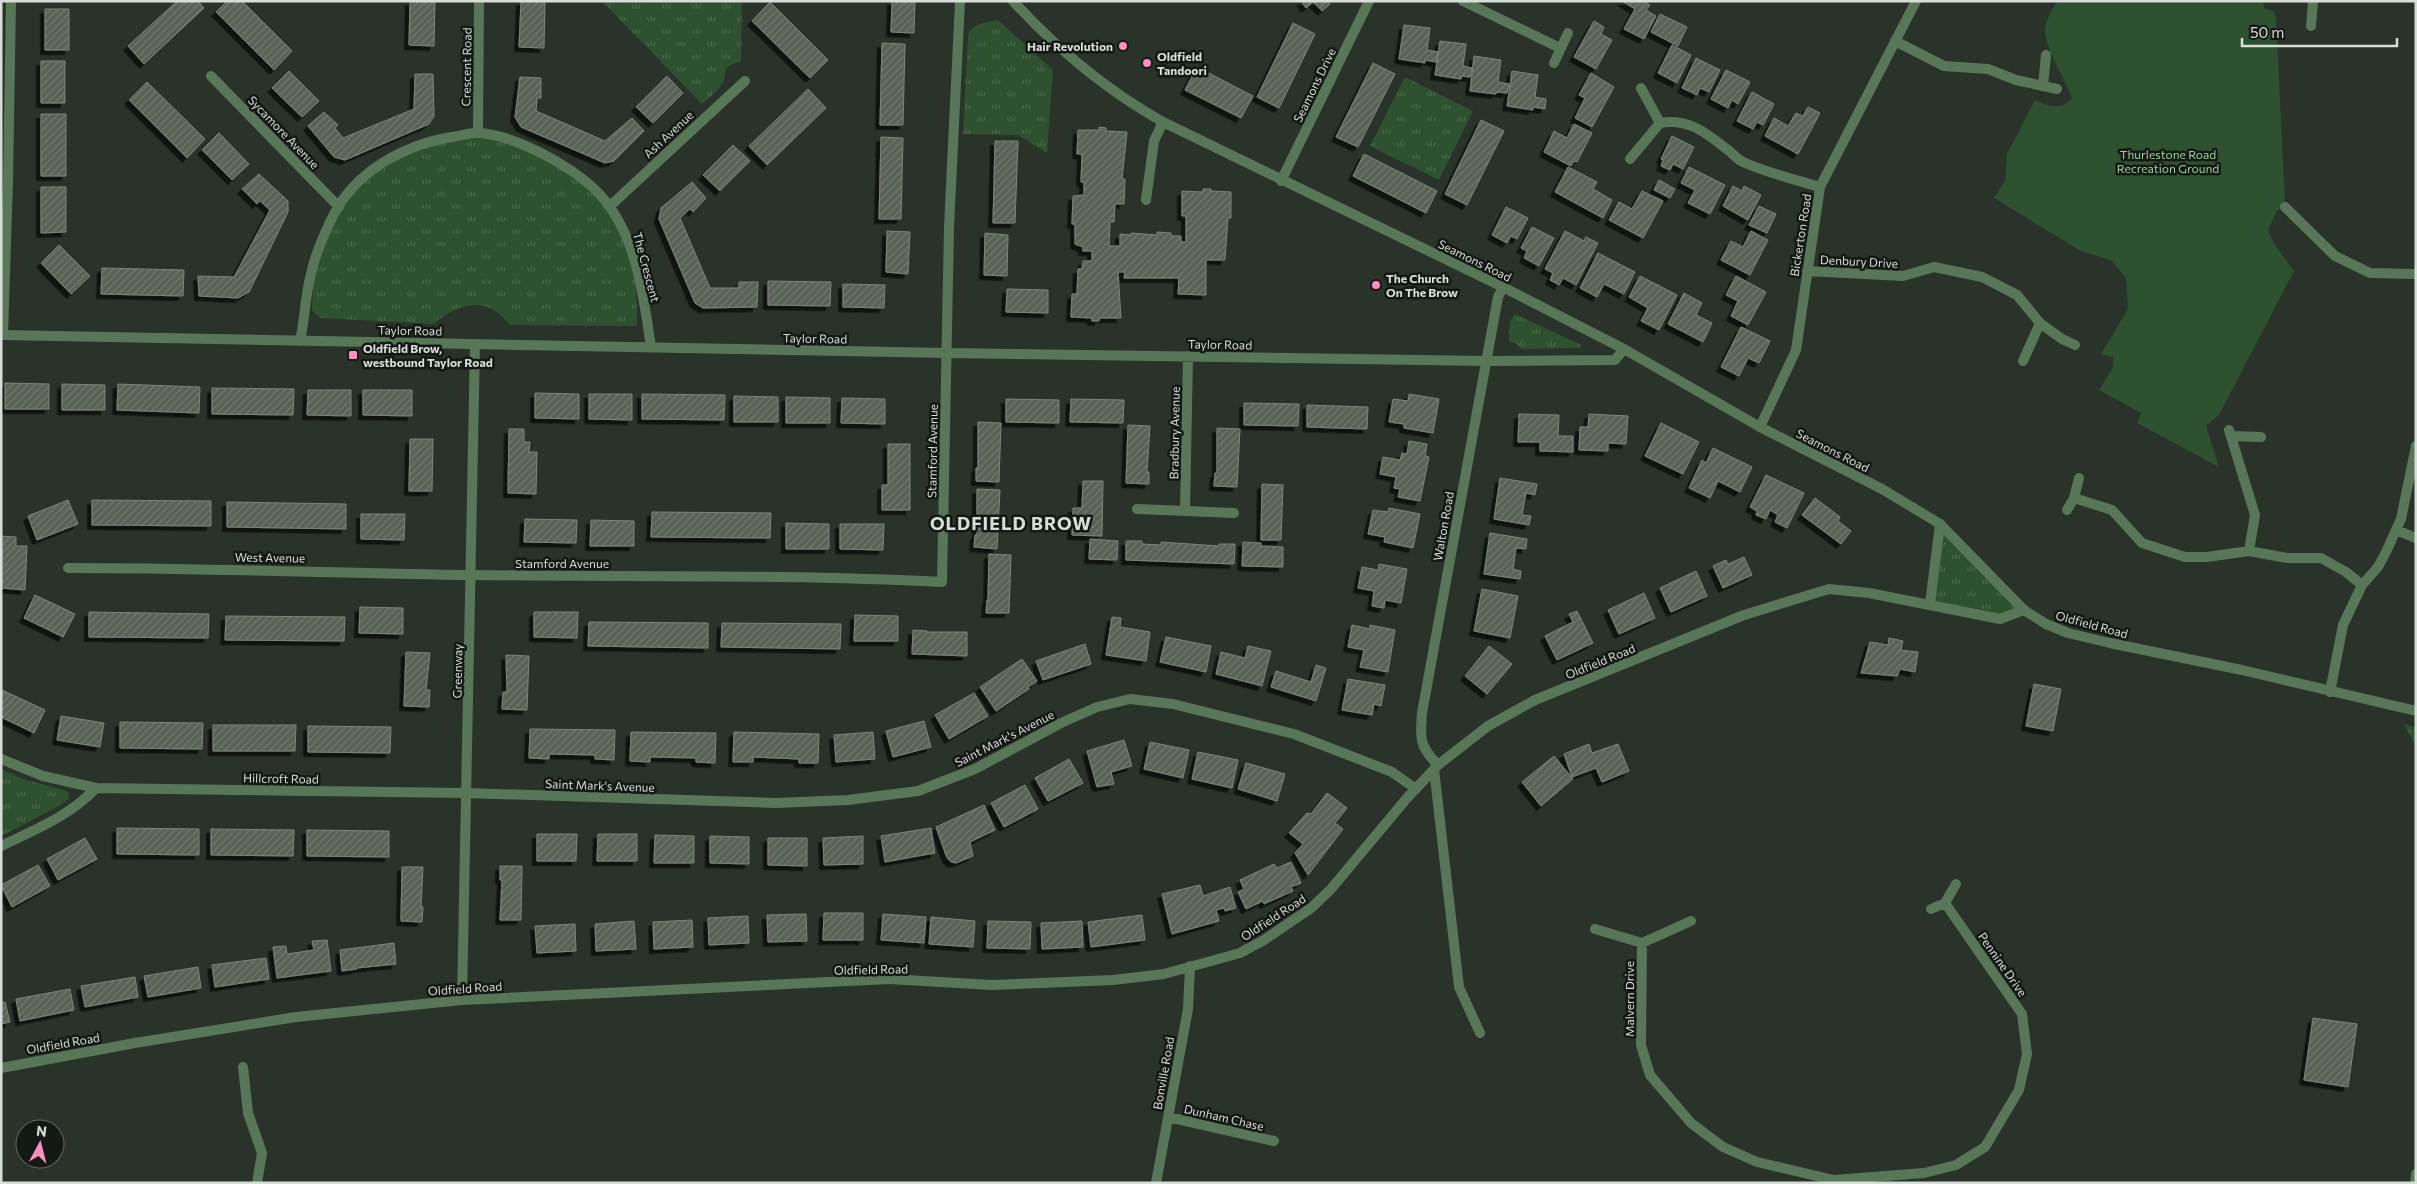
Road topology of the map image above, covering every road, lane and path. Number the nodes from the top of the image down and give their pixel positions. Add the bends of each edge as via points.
1 (10, 1) edge
2 (479, 1) edge
3 (960, 1) edge
4 (1014, 1) edge
5 (1369, 1) edge
6 (1463, 1) edge
7 (1916, 1) edge
8 (2313, 1) edge
9 (2311, 26) dead end
10 (1568, 33) dead end
11 (1895, 41) junction
12 (1560, 48) junction
13 (2046, 55) dead end
14 (1554, 62) dead end
15 (211, 76) dead end
16 (744, 81) dead end
17 (2043, 86) junction
18 (1641, 88) dead end
19 (2056, 89) dead end
20 (1163, 122) junction
21 (1660, 123) junction
22 (478, 133) junction
23 (5, 154) edge
24 (1630, 159) dead end
25 (1281, 181) junction
26 (1820, 187) junction
27 (1146, 200) dead end
28 (610, 206) junction
29 (339, 207) junction
30 (2285, 207) dead end
31 (1807, 271) junction
32 (2416, 274) edge
33 (1503, 287) junction
34 (2040, 323) junction
35 (2, 335) edge
36 (300, 341) junction
37 (475, 344) junction
38 (2075, 345) dead end
39 (651, 347) junction
40 (1624, 349) junction
41 (946, 353) junction
42 (1188, 356) junction
43 (1486, 360) junction
44 (2023, 360) dead end
45 (1760, 427) junction
46 (2261, 438) dead end
47 (2416, 446) edge
48 (2078, 478) dead end
49 (2074, 498) junction
50 (1137, 509) dead end
51 (2068, 510) dead end
52 (1185, 511) junction
53 (1234, 513) dead end
54 (1940, 524) junction
55 (2396, 530) junction
56 (2416, 538) edge
57 (2249, 551) junction
58 (68, 568) dead end
59 (472, 575) junction
60 (2362, 585) junction
61 (1930, 604) junction
62 (2024, 610) junction
63 (2330, 692) junction
64 (2416, 711) edge
65 (1, 759) edge
66 (1436, 767) junction
67 (96, 788) junction
68 (1416, 789) junction
69 (466, 793) junction
70 (1, 846) edge
71 (1956, 884) dead end
72 (1945, 903) junction
73 (1931, 910) dead end
74 (1691, 921) dead end
75 (1595, 928) dead end
76 (1642, 943) junction
77 (1190, 966) junction
78 (462, 1000) junction
79 (1480, 1033) dead end
80 (242, 1067) dead end
81 (1, 1068) edge
82 (1168, 1117) junction
83 (1274, 1141) dead end
84 (2416, 1174) edge
85 (1834, 1181) edge
86 (257, 1183) edge
87 (1156, 1183) edge
88 (2415, 1183) edge

1 - 23 street
2 - 22 street, Crescent Road
3 - 41 street, Stamford Avenue via 948,227
4 - 20 street, Seamons Road via 1051,41 1078,64 1131,104
5 - 25 street, Seamons Drive
6 - 12 street
7 - 11 street, Bickerton Road
8 - 9 street
10 - 12 street
11 - 17 street via 1944,66 1988,69
11 - 26 street, Bickerton Road
12 - 14 street
13 - 17 street
15 - 29 street, Sycamore Avenue
16 - 28 street, Ash Avenue
17 - 19 street
18 - 21 street
20 - 25 street, Seamons Road
20 - 27 street via 1154,141
21 - 24 street
21 - 26 street via 1686,122 1707,133 1740,161
22 - 28 street, The Crescent via 520,143 553,159 580,178
22 - 29 street, The Crescent via 436,139 408,148 363,178
23 - 35 street
25 - 33 street, Seamons Road
26 - 31 street, Bickerton Road
28 - 39 street, The Crescent via 627,236 639,277
29 - 36 street, The Crescent via 310,274
30 - 32 street via 2335,256 2370,273
31 - 34 street, Denbury Drive via 1903,276 1934,267 1966,273 1982,277 2017,295
31 - 45 street, Bickerton Road via 1796,350
33 - 40 street, Seamons Road
33 - 43 street, Walton Road via 1498,297
34 - 38 street, Denbury Drive via 2062,340
34 - 44 street
35 - 36 street, Taylor Road
36 - 37 street, Taylor Road
37 - 39 street, Taylor Road
37 - 59 street, Greenway
39 - 41 street, Taylor Road
40 - 43 street, Taylor Road via 1615,360
40 - 45 street, Seamons Road
41 - 42 street, Taylor Road
41 - 59 street, Stamford Avenue via 942,582 851,577
42 - 43 street, Taylor Road
42 - 52 street, Bradbury Avenue
43 - 66 street, Walton Road via 1422,713 1420,739
45 - 54 street, Seamons Road via 1882,489
46 - 57 street via 2230,433 2255,515
47 - 55 street
48 - 49 street
49 - 51 street
49 - 57 street via 2112,510 2142,543 2185,557 2206,558
50 - 52 street
52 - 53 street
54 - 61 street
54 - 62 street, Seamons Road
55 - 56 street
55 - 60 street via 2378,567
57 - 60 street via 2287,558 2321,558
58 - 59 street, West Avenue via 218,568
59 - 69 street, Greenway
60 - 63 street via 2343,625
61 - 62 street, Oldfield Road via 2000,619
61 - 66 street, Oldfield Road via 1829,589 1744,615 1535,700 1488,726
62 - 63 street, Oldfield Road via 2068,633
63 - 64 street, Oldfield Road
65 - 67 street, Hillcroft Road via 43,776
66 - 68 street, Oldfield Road
66 - 79 street via 1459,987
67 - 69 street, Hillcroft Road
67 - 70 street via 62,816
68 - 69 street, Saint Mark's Avenue via 1392,772 1294,734 1172,704 1130,699 1097,707 975,769 918,791 848,800 776,803
68 - 77 street, Oldfield Road via 1311,908 1240,952
69 - 78 street, Greenway
71 - 72 street
72 - 73 street
72 - 85 street, Pennine Drive via 2022,1014 2026,1054 2018,1090 1985,1147 1956,1165 1924,1173
74 - 76 street
75 - 76 street
76 - 85 street, Malvern Drive via 1641,1045 1650,1075 1672,1103 1691,1123 1723,1147 1758,1162
77 - 78 street, Oldfield Road via 1164,974 1113,980 992,985 889,979
77 - 82 street, Bonville Road via 1188,1009
78 - 81 street, Oldfield Road via 296,1017
80 - 86 street via 248,1113 262,1153
82 - 83 street, Dunham Chase
82 - 87 street, Bonville Road
84 - 88 street

